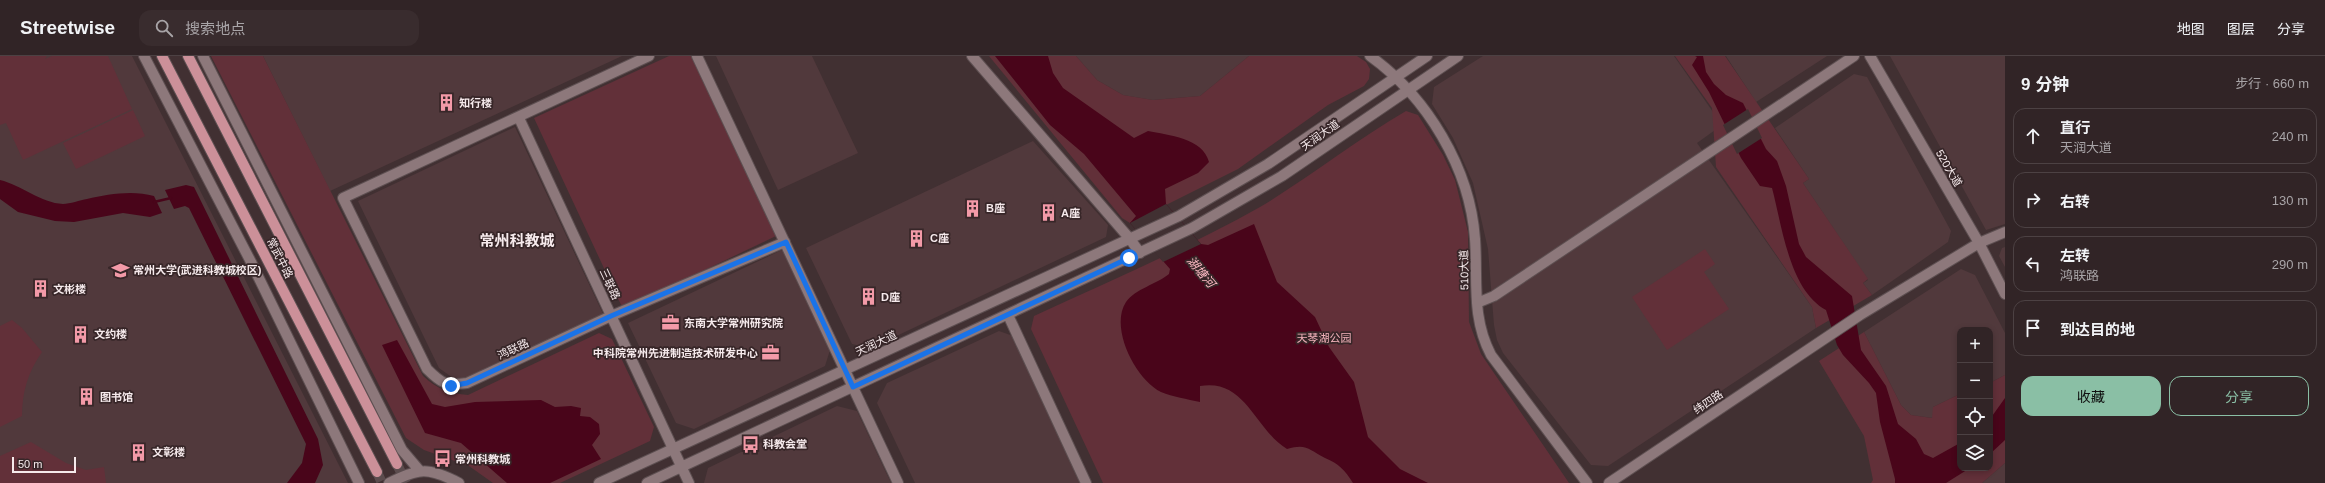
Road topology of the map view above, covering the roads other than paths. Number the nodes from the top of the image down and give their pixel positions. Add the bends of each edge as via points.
1 (144, 56) edge
2 (162, 56) edge
3 (188, 56) edge
4 (203, 56) edge
5 (649, 56) edge
6 (697, 56) edge
7 (972, 56) edge
8 (1370, 56) edge
9 (1427, 56) edge
10 (1458, 56) edge
11 (1854, 56) edge
12 (1870, 56) edge
13 (1395, 79) junction
14 (1407, 90) junction
15 (519, 118) junction
16 (2005, 232) edge
17 (1130, 239) junction
18 (786, 242) junction
19 (1979, 243) junction
20 (1140, 253) junction
21 (2005, 294) edge
22 (1477, 304) junction
23 (1008, 315) junction
24 (611, 316) junction
25 (846, 370) junction
26 (853, 387) junction
27 (674, 450) junction
28 (397, 464) tunnel mouth
29 (681, 466) junction
30 (419, 470) junction
31 (376, 472) tunnel mouth
32 (359, 483) edge
33 (389, 483) edge
34 (459, 483) edge
35 (599, 483) edge
36 (647, 483) edge
37 (689, 483) edge
38 (898, 483) edge
39 (1086, 483) edge
40 (1587, 483) edge
41 (1609, 483) edge

1 - 32 street via 258,276
2 - 31 main road, 常武中路
3 - 28 main road, 常武中路
4 - 30 street via 402,450
5 - 15 street
6 - 18 street
7 - 17 street
8 - 13 street, 510大道 via 1385,67
9 - 13 street, 天润大道
10 - 14 street, 天润大道
11 - 22 street via 1494,296
12 - 19 street, 520大道
13 - 14 street, 510大道
13 - 17 street, 天润大道 via 1375,89 1268,164 1179,216
14 - 20 street, 天润大道 via 1282,176 1192,228
14 - 22 street, 510大道 via 1417,100 1445,143 1470,204 1476,239
15 - 24 street, 三联路
15 - 24 street, 鸿联路 via 343,198 427,369 440,382 451,386 467,383
16 - 19 street
17 - 20 street
17 - 25 street, 天润大道
18 - 24 street, 鸿联路
18 - 25 street
19 - 21 street, 520大道
19 - 41 street, 纬四路 via 1860,315
20 - 23 street
22 - 40 street, 510大道 via 1482,339 1491,355
23 - 26 street
23 - 39 street
24 - 27 street, 三联路
25 - 26 street
25 - 27 street, 天润大道
26 - 29 street
26 - 38 street
27 - 29 street, 三联路
27 - 35 street, 天润大道
29 - 36 street
29 - 37 street, 三联路
30 - 33 street
30 - 34 street via 444,475

